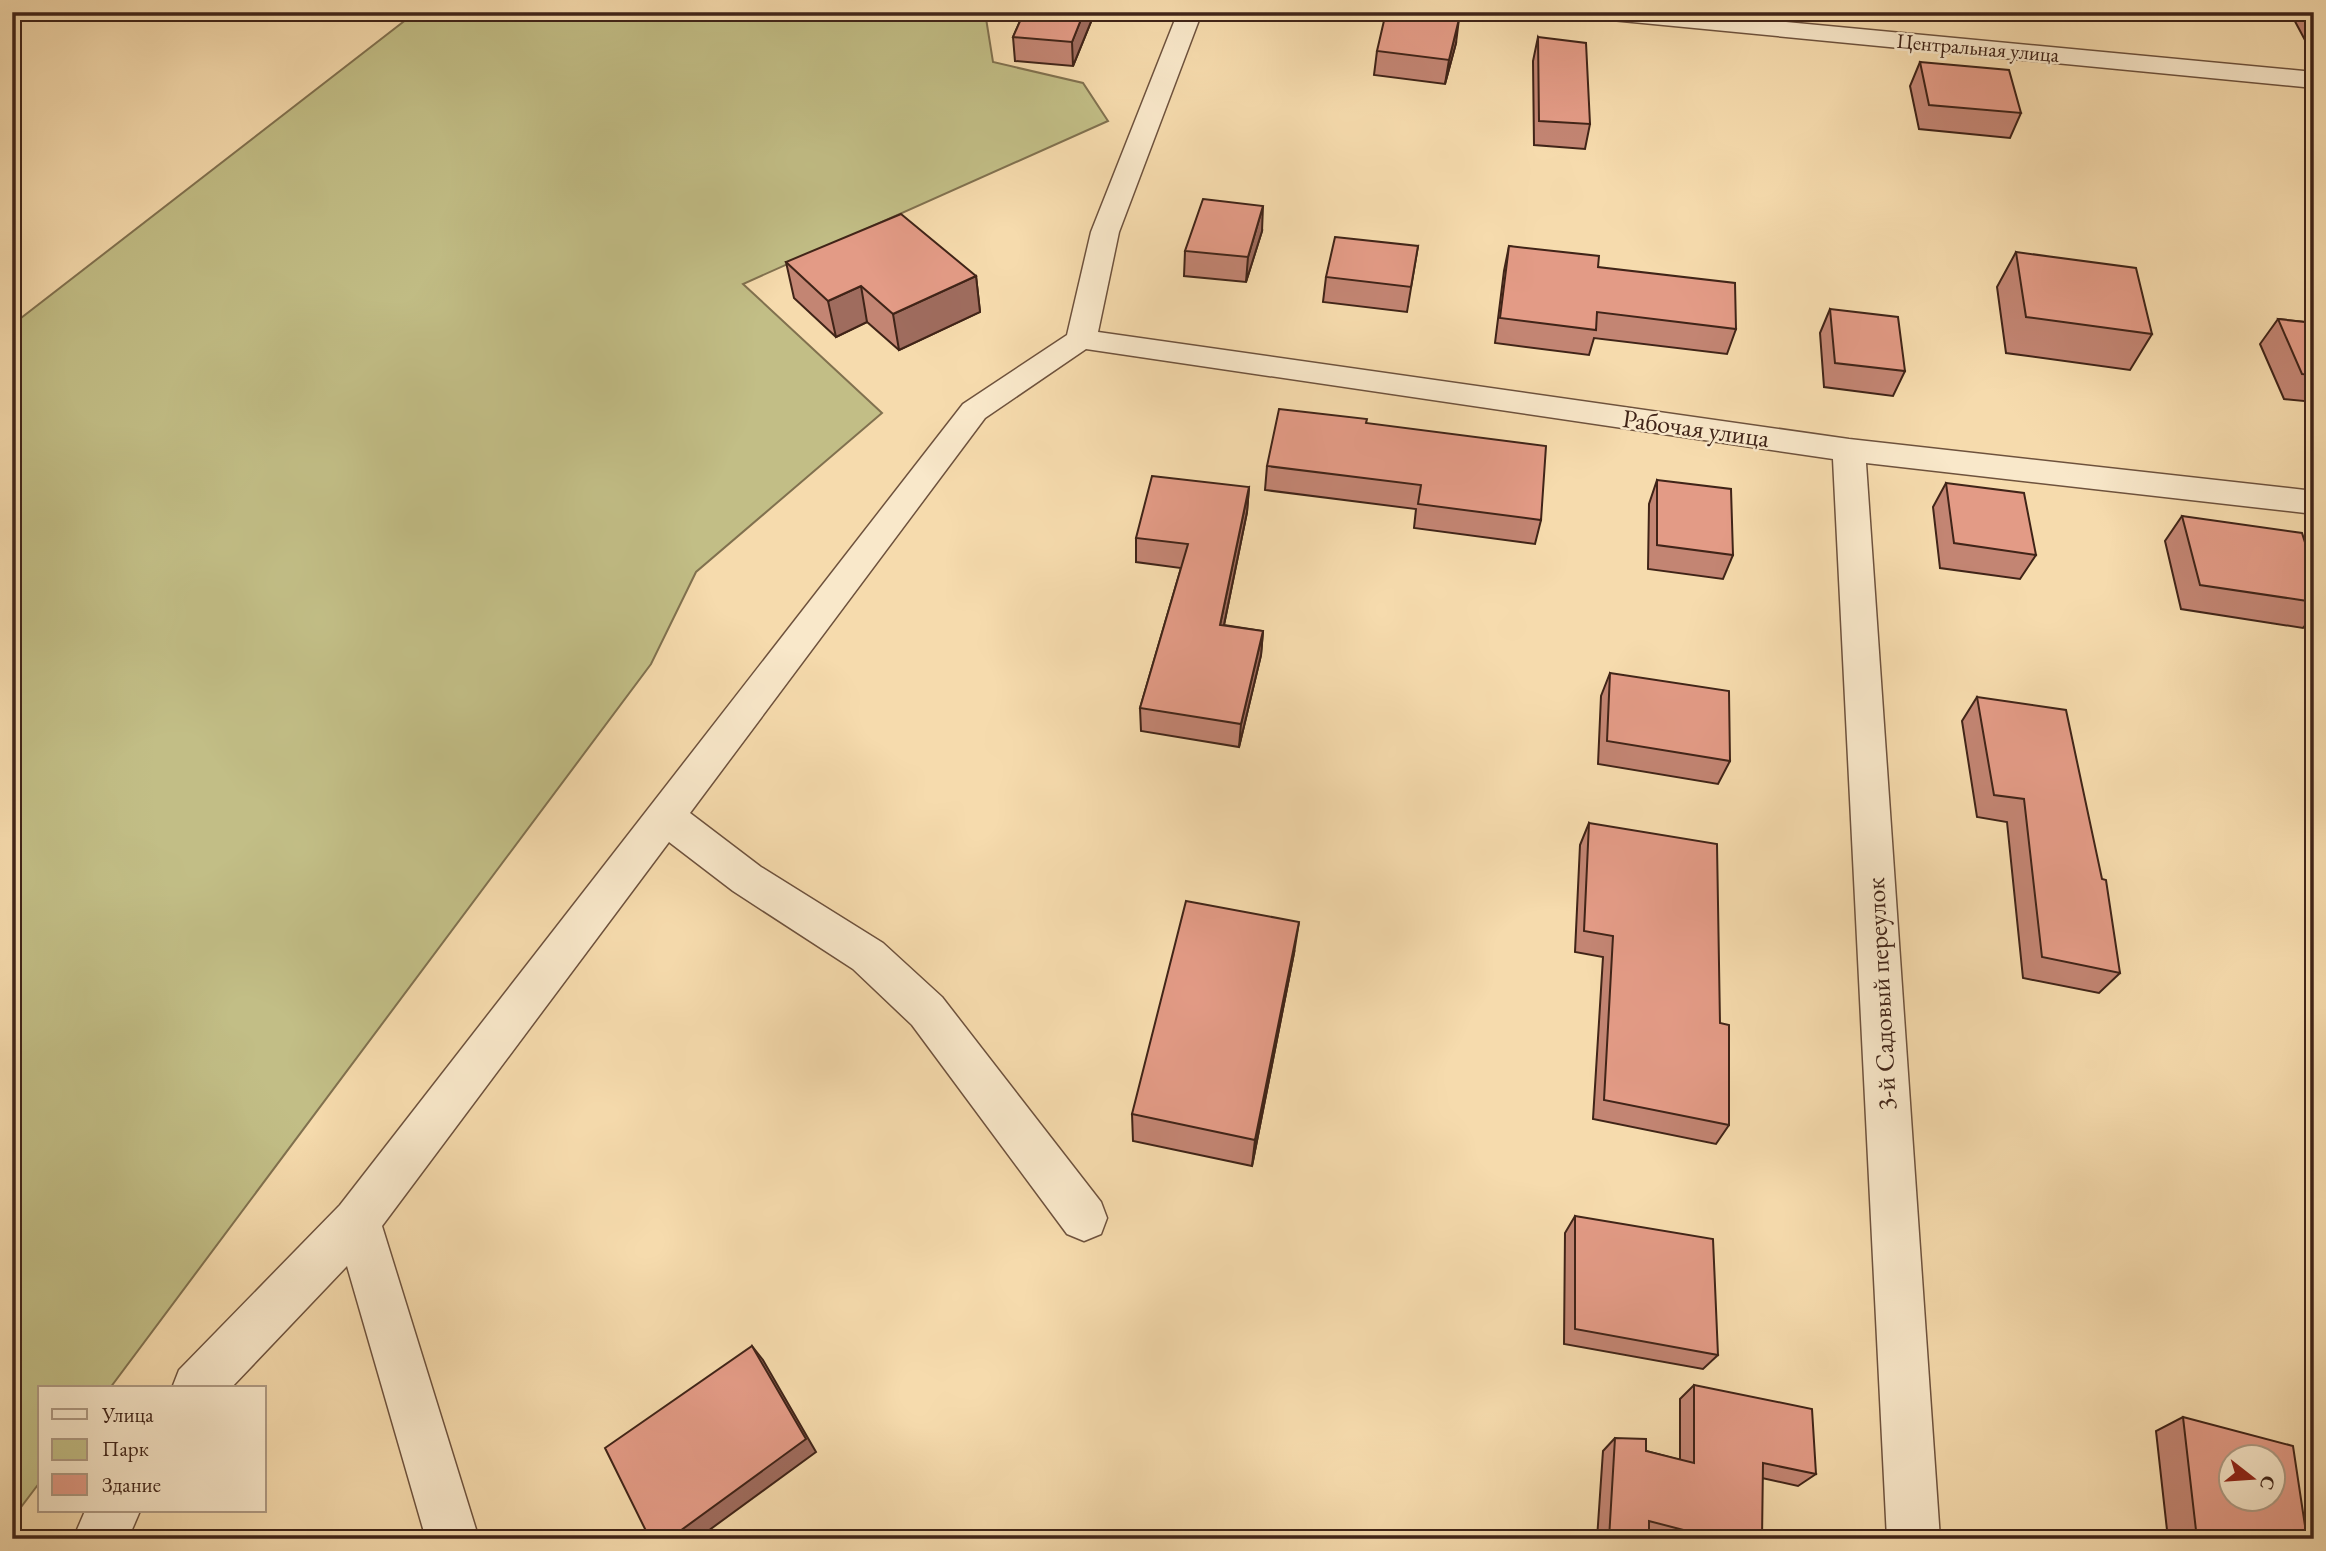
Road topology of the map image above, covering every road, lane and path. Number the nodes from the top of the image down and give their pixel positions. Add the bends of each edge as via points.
1 (1190, 12) edge
2 (1601, 12) edge
3 (2314, 80) edge
4 (1081, 339) junction
5 (1849, 450) junction
6 (2314, 503) edge
7 (666, 817) junction
8 (1084, 1218) dead end
9 (358, 1222) junction
10 (199, 1386) edge
11 (113, 1512) edge
12 (99, 1539) edge
13 (453, 1539) edge
14 (1914, 1539) edge

1 - 4 street via 1105,232
2 - 3 street, Центральная улица
4 - 5 street, Рабочая улица
4 - 7 street via 974,411
5 - 6 street, Рабочая улица
5 - 14 street, 3-й Садовый переулок
7 - 8 street via 747,879 868,956 927,1011
7 - 9 street
9 - 10 street
9 - 13 street
11 - 12 street

